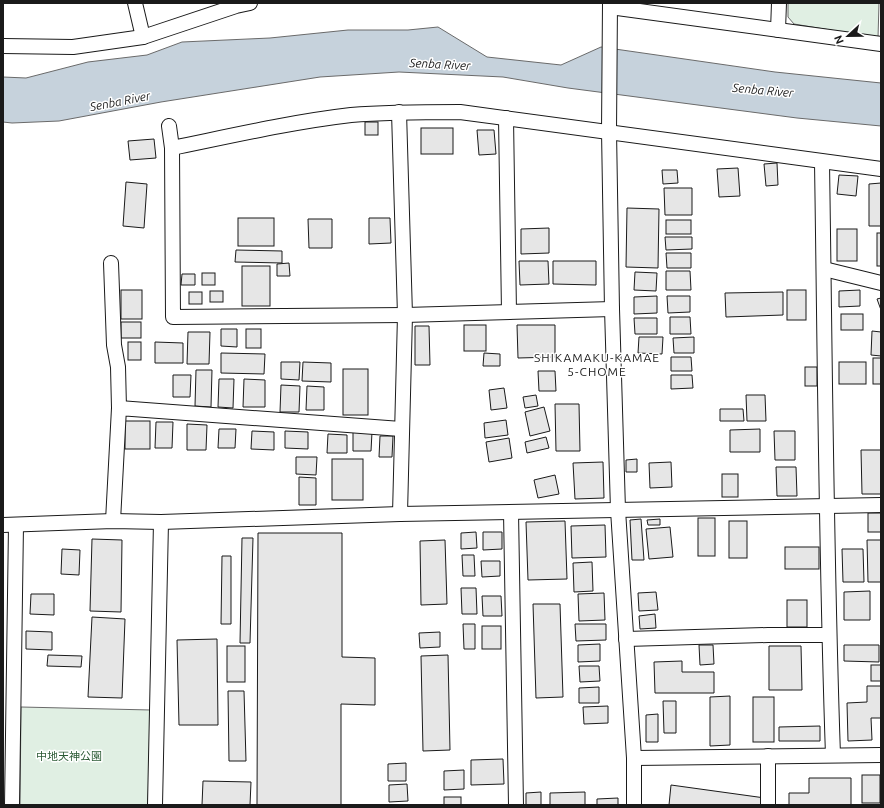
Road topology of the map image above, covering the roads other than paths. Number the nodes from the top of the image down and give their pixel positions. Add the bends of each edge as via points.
1 (135, 3) edge
2 (250, 3) edge
3 (779, 3) edge
4 (610, 5) edge
5 (778, 30) junction
6 (143, 37) junction
7 (881, 44) edge
8 (3, 46) edge
9 (398, 112) junction
10 (506, 118) junction
11 (169, 126) dead end
12 (609, 131) junction
13 (172, 148) junction
14 (822, 162) junction
15 (881, 169) edge
16 (111, 263) dead end
17 (824, 269) junction
18 (881, 283) edge
19 (612, 309) junction
20 (509, 312) junction
21 (405, 315) junction
22 (119, 408) junction
23 (401, 428) junction
24 (826, 505) junction
25 (881, 505) edge
26 (618, 510) junction
27 (511, 512) junction
28 (400, 514) junction
29 (113, 520) junction
30 (161, 522) junction
31 (10, 525) edge
32 (829, 635) junction
33 (626, 639) junction
34 (833, 755) junction
35 (881, 755) edge
36 (768, 756) junction
37 (634, 758) junction
38 (12, 805) edge
39 (155, 805) edge
40 (516, 805) edge
41 (634, 805) edge
42 (768, 805) edge

1 - 6 street
2 - 6 street
3 - 5 street
4 - 5 street
4 - 12 street
5 - 7 street
6 - 8 street via 73,47
9 - 10 street via 460,112
9 - 13 street via 350,115 295,123
9 - 21 street
10 - 12 street
10 - 20 street
11 - 13 street
12 - 14 street
12 - 19 street
13 - 21 street via 173,317
14 - 15 street
14 - 17 street
16 - 22 street
17 - 18 street
17 - 24 street
19 - 20 street
19 - 26 street
20 - 21 street
21 - 23 street
22 - 23 street
22 - 29 street
23 - 28 street
24 - 25 street
24 - 26 street
24 - 32 street
26 - 27 street
26 - 33 street
27 - 28 street
27 - 40 street
28 - 30 street
29 - 30 street
29 - 31 street
30 - 39 street
31 - 38 street
32 - 33 street
32 - 34 street
33 - 37 street
34 - 35 street
34 - 36 street
36 - 37 street
36 - 42 street
37 - 41 street

